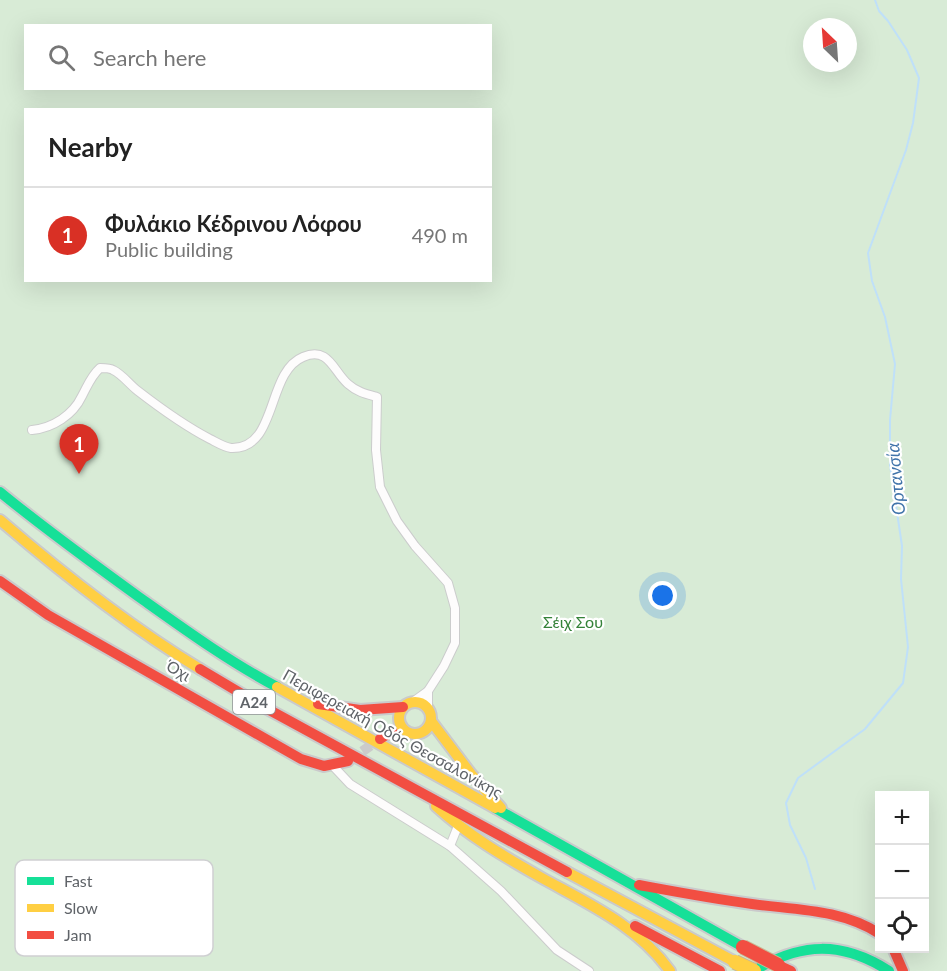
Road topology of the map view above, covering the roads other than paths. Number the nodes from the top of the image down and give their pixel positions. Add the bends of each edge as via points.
1 (32, 430) dead end
2 (0, 492) edge
3 (0, 520) edge
4 (0, 531) edge
5 (0, 581) edge
6 (89, 593) junction
7 (428, 691) junction
8 (302, 700) junction
9 (402, 714) junction
10 (430, 714) junction
11 (380, 739) tunnel mouth
12 (348, 761) tunnel mouth
13 (334, 767) junction
14 (428, 798) junction
15 (508, 816) junction
16 (458, 826) junction
17 (450, 846) junction
18 (628, 884) junction
19 (605, 913) junction
20 (875, 931) edge
21 (895, 953) edge
22 (785, 968) edge
23 (589, 971) edge
24 (670, 971) edge
25 (720, 971) edge
26 (754, 971) edge
27 (890, 971) edge
28 (903, 971) edge

1 - 7 street via 57,423 70,412 100,368 114,370 196,432 228,448 243,447 266,424 280,382 290,366 314,354 328,358 347,383 359,392 377,397 380,488 397,521 448,583 455,608 455,643
2 - 8 main road, Περιφερειακή Οδός Θεσσαλονίκης / Α24 via 174,622 241,668
3 - 6 main road, Α24
4 - 6 main road via 58,578
5 - 13 main road, Όχι via 48,615 302,759 320,768
6 - 14 main road, Α24 via 159,644
7 - 9 street
7 - 10 street
8 - 9 main road via 347,710
8 - 15 main road, Περιφερειακή Οδός Θεσσαλονίκης / Α24
9 - 10 main road via 424,704
9 - 10 main road via 407,732 412,734 423,732
9 - 11 main road
10 - 15 main road via 471,774
12 - 13 main road
13 - 17 street via 350,784
14 - 16 main road
14 - 26 main road, Α24, bridge
15 - 18 main road, Περιφερειακή Οδός Θεσσαλονίκης / Α24
16 - 17 street
16 - 19 main road via 500,855
17 - 23 street via 501,891 557,950
18 - 20 main road via 824,912 859,921
18 - 22 main road, Περιφερειακή Οδός Θεσσαλονίκης / Α24, bridge
19 - 24 main road via 651,946
19 - 25 main road
21 - 28 main road
26 - 27 main road via 780,956 822,947 853,952

